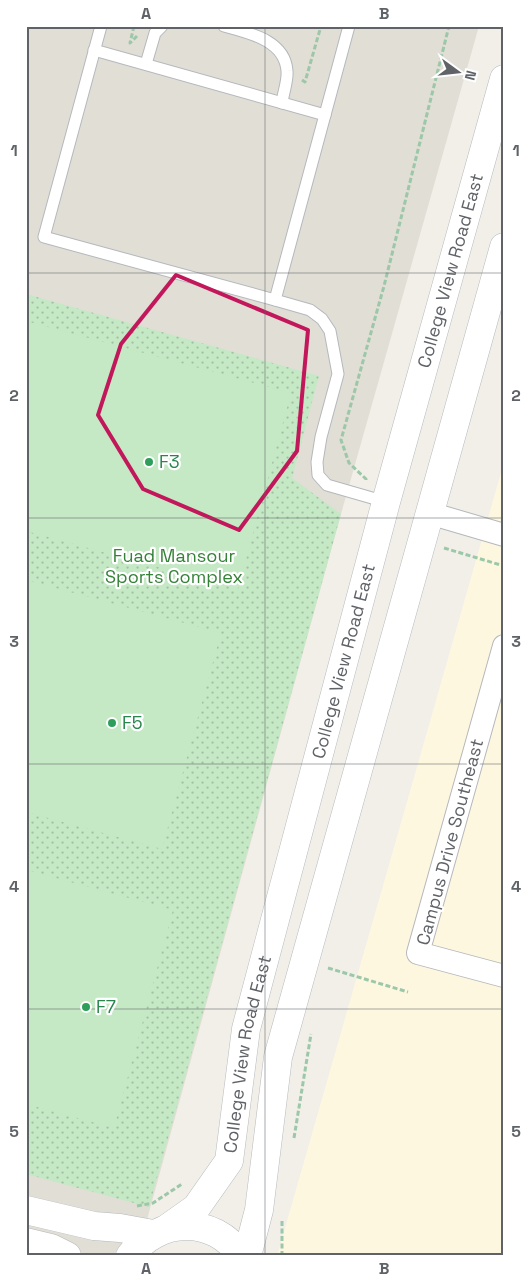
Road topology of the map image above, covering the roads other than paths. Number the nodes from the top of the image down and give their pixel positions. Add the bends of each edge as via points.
1 (100, 26) edge
2 (162, 26) edge
3 (224, 26) edge
4 (349, 26) edge
5 (94, 50) junction
6 (146, 64) junction
7 (504, 79) edge
8 (282, 102) junction
9 (325, 115) junction
10 (504, 247) edge
11 (275, 300) junction
12 (374, 499) junction
13 (429, 513) junction
14 (504, 535) edge
15 (504, 646) edge
16 (504, 976) edge
17 (26, 1210) edge
18 (161, 1231) junction
19 (26, 1242) edge
20 (67, 1256) edge
21 (130, 1256) edge
22 (241, 1256) edge
23 (247, 1256) edge

1 - 5 lane
2 - 6 lane via 155,33
3 - 8 lane via 253,34 282,54 287,71
4 - 9 lane
5 - 6 lane
5 - 11 lane via 44,237
6 - 8 lane
7 - 12 main road, College View Road East
8 - 9 lane
9 - 11 lane
10 - 13 main road, College View Road East
11 - 12 lane via 310,310 330,331 338,374 321,437 318,475 327,484
12 - 18 main road, College View Road East via 246,1029 229,1161 196,1208
13 - 14 street
13 - 23 main road, College View Road East via 278,1057 259,1210
15 - 16 street, Campus Drive Southeast via 418,952
17 - 18 main road via 94,1226
18 - 21 main road, College View Road East via 137,1246
18 - 22 main road via 184,1225 213,1231 226,1239
19 - 20 main road

